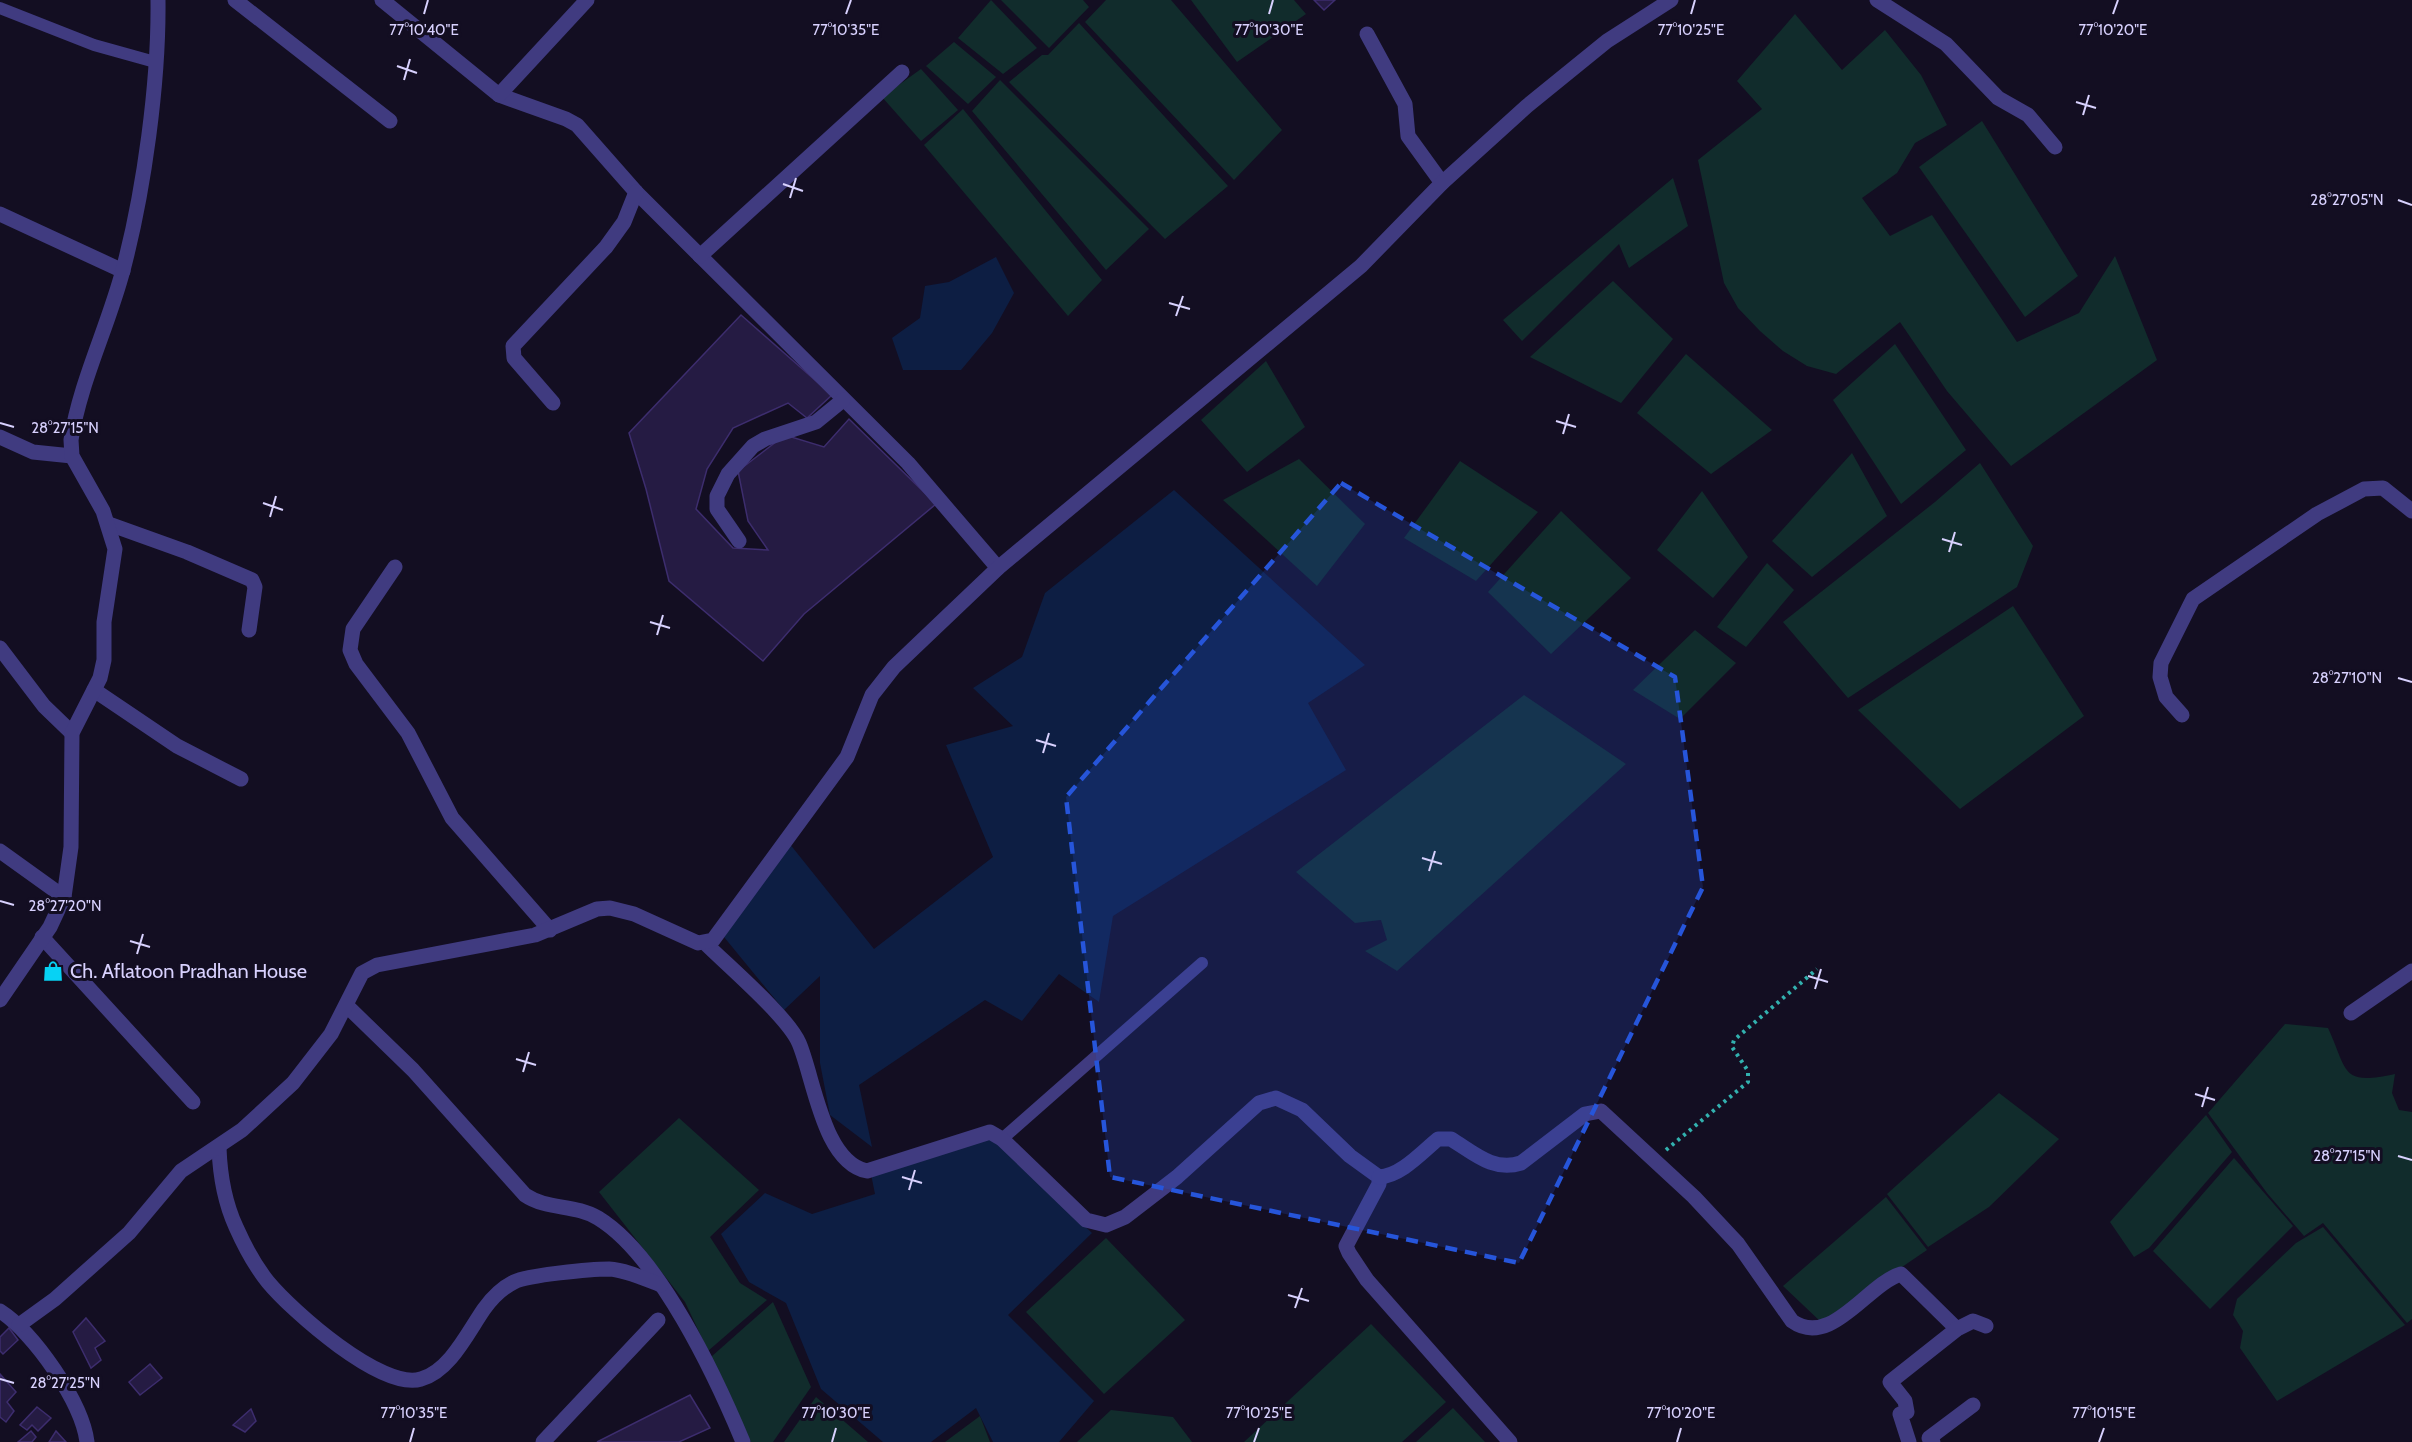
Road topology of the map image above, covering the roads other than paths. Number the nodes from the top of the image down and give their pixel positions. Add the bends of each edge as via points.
1 (158, 0) edge
2 (235, 0) edge
3 (382, 0) edge
4 (587, 0) edge
5 (1671, 0) edge
6 (1877, 0) edge
7 (0, 8) edge
8 (1367, 34) dead end
9 (155, 62) junction
10 (902, 72) dead end
11 (499, 95) junction
12 (390, 121) dead end
13 (2055, 147) dead end
14 (1442, 183) junction
15 (636, 192) junction
16 (0, 214) edge
17 (700, 256) junction
18 (123, 271) junction
19 (843, 400) junction
20 (554, 403) dead end
21 (0, 437) edge
22 (72, 456) junction
23 (2412, 511) edge
24 (109, 524) junction
25 (739, 541) dead end
26 (395, 567) dead end
27 (998, 568) junction
28 (249, 630) dead end
29 (0, 648) edge
30 (94, 690) junction
31 (2182, 715) dead end
32 (72, 733) junction
33 (241, 778) dead end
34 (0, 851) edge
35 (64, 897) junction
36 (550, 930) junction
37 (42, 937) junction
38 (705, 943) junction
39 (1202, 963) dead end
40 (2412, 971) edge
41 (0, 1000) edge
42 (347, 1006) junction
43 (2351, 1013) dead end
44 (193, 1102) dead end
45 (1002, 1139) junction
46 (219, 1148) junction
47 (1379, 1177) junction
48 (661, 1285) junction
49 (6, 1319) edge
50 (658, 1320) dead end
51 (1986, 1326) dead end
52 (1957, 1329) junction
53 (1973, 1405) dead end
54 (87, 1442) edge
55 (543, 1442) edge
56 (743, 1442) edge
57 (1510, 1442) edge
58 (1909, 1442) edge
59 (1933, 1442) edge

1 - 9 street
2 - 12 street
3 - 11 street
4 - 11 street
5 - 14 street via 1607,41
6 - 13 street via 1946,44 1998,98 2028,115
7 - 9 lane via 94,45
8 - 14 street via 1405,104 1408,136
9 - 18 street via 139,189
10 - 17 street
11 - 15 street via 577,125
14 - 27 street via 1352,274
15 - 17 street
15 - 20 street via 624,222 606,247 513,346 514,358
16 - 18 street
17 - 19 street
18 - 22 street via 73,432
19 - 25 street via 816,422 753,446 728,474 717,496 717,509
19 - 27 street via 908,463
21 - 22 street via 33,452
22 - 24 street
23 - 31 street via 2383,488 2364,489 2317,514 2193,599 2161,663 2160,677 2166,697
24 - 28 street via 252,580 255,587
24 - 30 street via 115,557 105,615 103,670
26 - 36 street via 353,629 350,650 356,664 408,733 452,818
27 - 38 street via 876,688 847,757 712,940
29 - 32 street via 44,706
30 - 32 street
30 - 33 street via 177,746
32 - 35 street via 70,847
34 - 35 street
35 - 37 street
36 - 38 street via 597,909 610,909 634,914
36 - 42 street via 377,965 362,973
37 - 41 street
37 - 44 street
38 - 45 street via 792,1031 805,1059 822,1119 831,1138 854,1167 867,1171 985,1131
39 - 45 lane
40 - 43 street
42 - 46 street via 293,1083
42 - 48 street via 413,1070 525,1195 541,1203 585,1211 603,1221
45 - 47 street via 1086,1220 1106,1225 1125,1217 1177,1177 1259,1103 1276,1098 1302,1110 1350,1156
46 - 48 street via 220,1182 236,1227 268,1281 334,1342 362,1361 399,1378 416,1380 439,1368 498,1293 516,1281 610,1269
46 - 49 street via 176,1176 129,1233 55,1299
47 - 52 street via 1400,1169 1444,1137 1490,1164 1509,1167 1521,1163 1586,1114 1596,1111 1607,1114 1738,1244 1799,1326 1815,1328 1836,1320 1900,1274
47 - 57 street via 1379,1184 1347,1241 1349,1254 1367,1280
48 - 56 street via 676,1304
49 - 54 street via 70,1394 81,1414
50 - 55 street
51 - 52 street via 1972,1321
52 - 58 street via 1890,1382 1905,1401 1907,1412 1900,1414
53 - 59 street via 1929,1438

